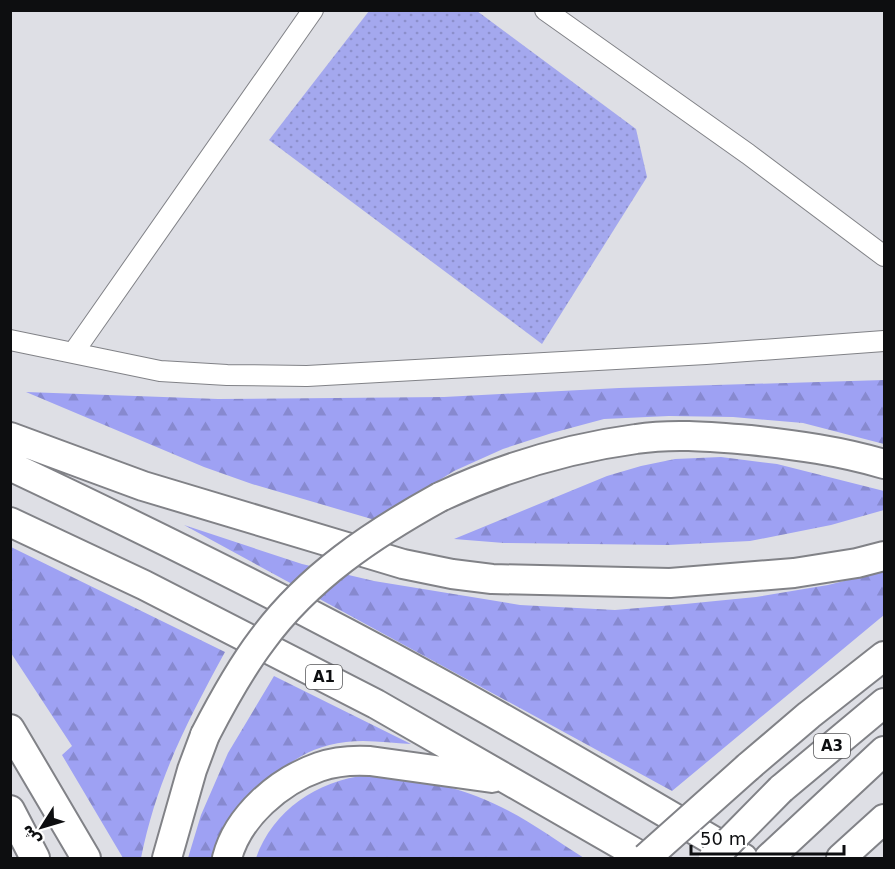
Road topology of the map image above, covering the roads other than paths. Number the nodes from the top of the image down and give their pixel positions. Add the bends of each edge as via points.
1 (312, 10) edge
2 (545, 10) edge
3 (885, 256) edge
4 (10, 340) edge
5 (885, 341) edge
6 (73, 353) junction
7 (10, 437) edge
8 (885, 464) edge
9 (10, 466) edge
10 (10, 522) edge
11 (885, 556) edge
12 (885, 656) edge
13 (885, 703) edge
14 (10, 729) edge
15 (885, 751) edge
16 (508, 780) junction
17 (10, 810) edge
18 (885, 819) edge
19 (851, 849) edge
20 (35, 858) edge
21 (86, 858) edge
22 (166, 858) edge
23 (227, 858) edge
24 (645, 858) edge
25 (713, 858) edge
26 (743, 858) edge
27 (769, 858) edge

1 - 6 street
2 - 3 street
4 - 6 street
5 - 6 street via 307,376 160,371
7 - 11 highway via 154,489 402,564 452,574 492,579 670,583 794,573
8 - 22 highway, bridge via 814,447 714,437 637,438 575,450 483,477 396,521 319,578 262,638 205,735
9 - 26 highway via 321,620 549,745
10 - 16 highway, A1 via 144,585 376,704
12 - 24 highway, bridge via 809,714
13 - 25 highway, A3, bridge via 781,789
14 - 21 highway
15 - 27 highway, A3
16 - 23 highway via 370,761 320,766 290,781 263,802 241,828
16 - 24 highway, A1
17 - 20 highway
18 - 19 highway

